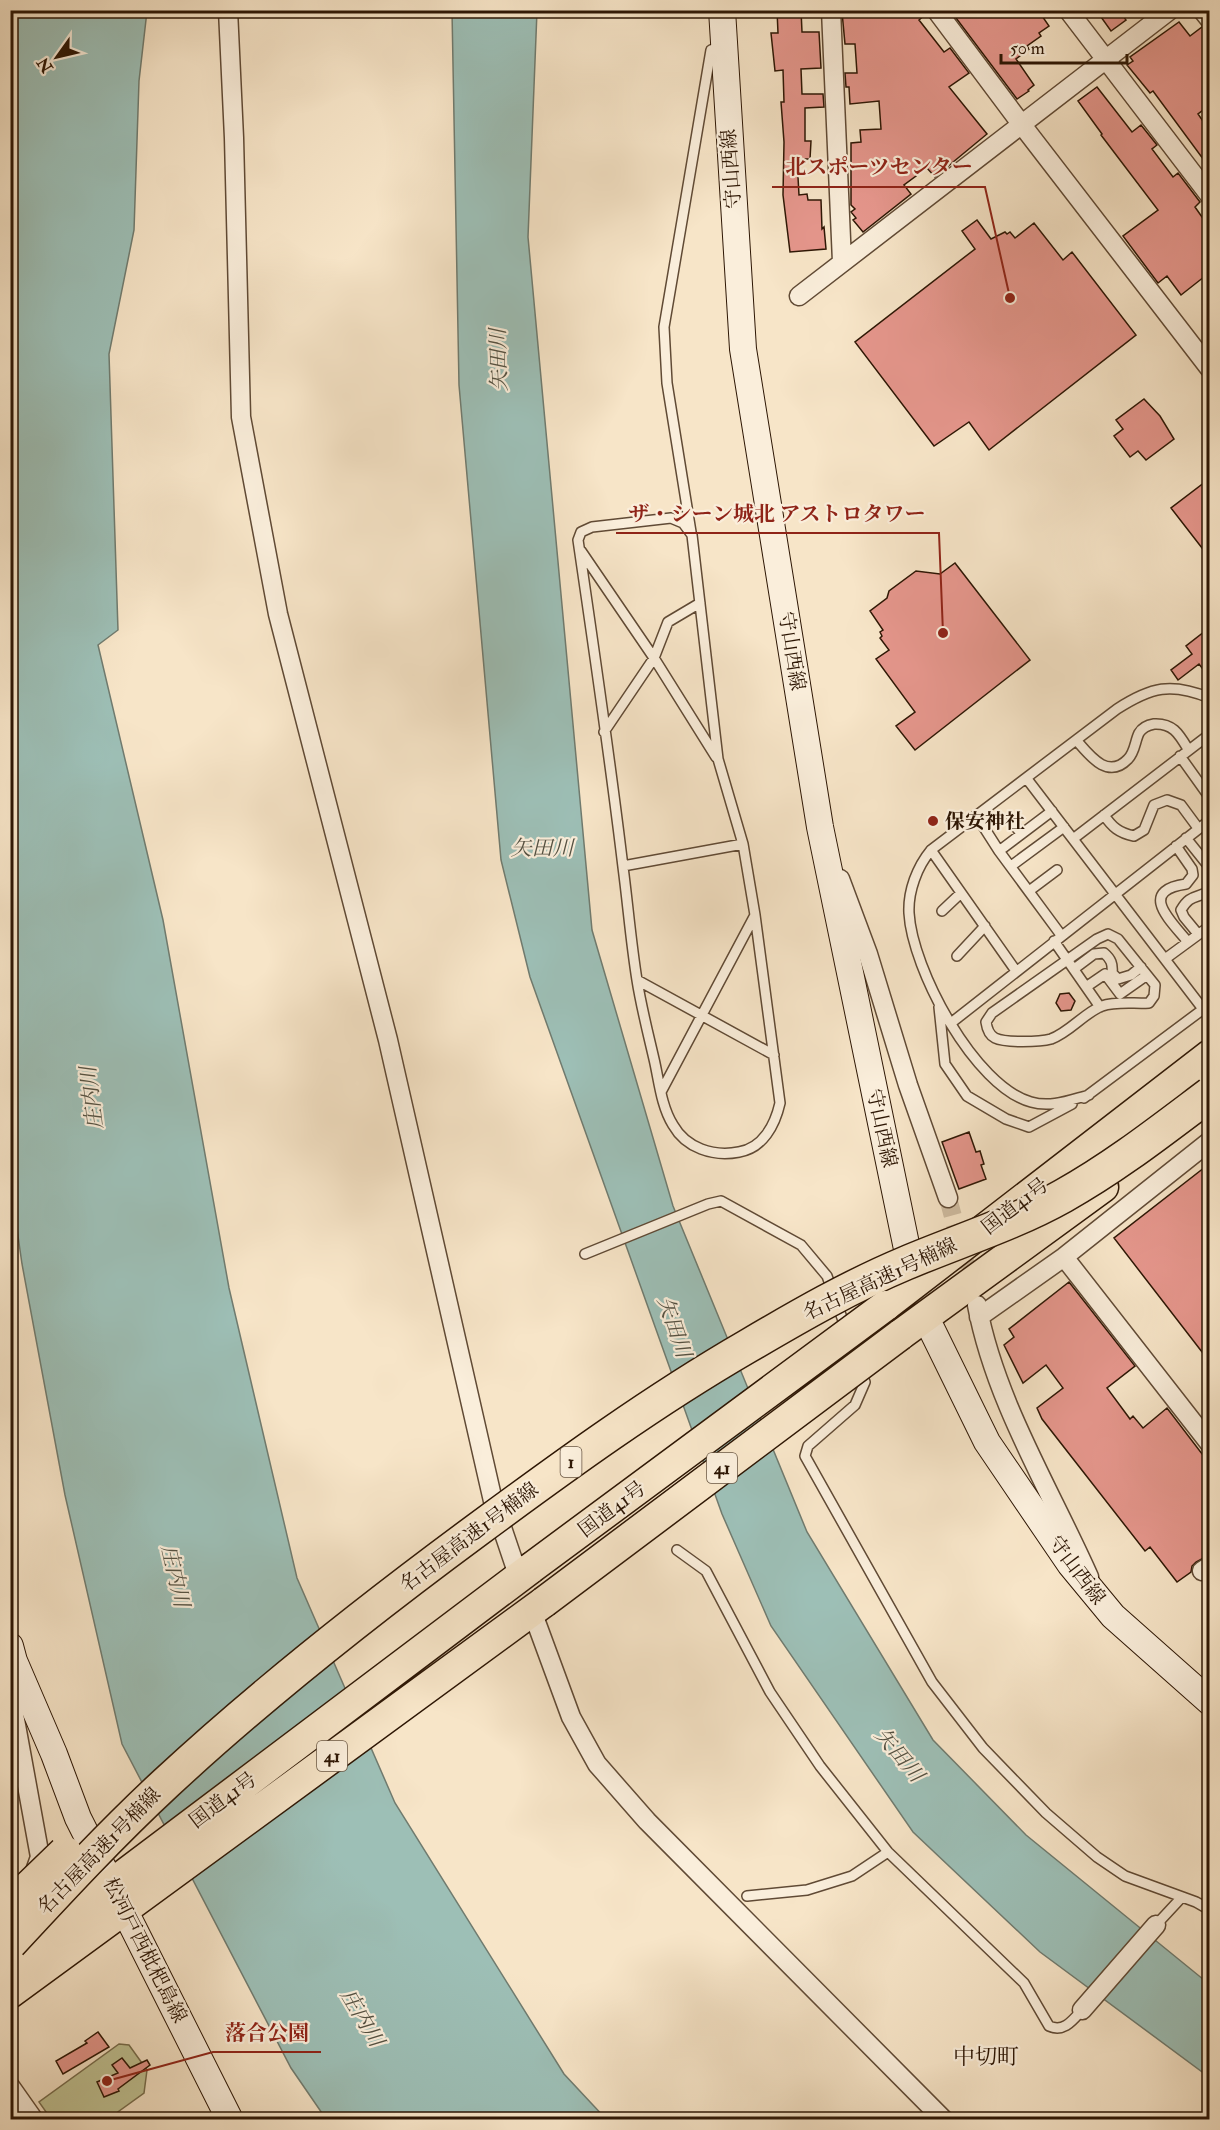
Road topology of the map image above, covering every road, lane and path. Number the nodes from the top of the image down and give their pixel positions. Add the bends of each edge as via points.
1 (228, 10) edge
2 (722, 10) edge
3 (831, 10) edge
4 (936, 10) edge
5 (1068, 10) edge
6 (1170, 10) edge
7 (1202, 10) edge
8 (1209, 20) edge
9 (723, 46) junction
10 (1106, 59) junction
11 (1022, 126) junction
12 (1209, 196) edge
13 (842, 262) junction
14 (799, 296) dead end
15 (1209, 369) edge
16 (692, 535) junction
17 (579, 547) junction
18 (700, 603) junction
19 (654, 658) junction
20 (1209, 698) edge
21 (604, 732) junction
22 (1209, 734) edge
23 (1077, 741) junction
24 (1188, 749) junction
25 (1180, 756) junction
26 (718, 759) junction
27 (1028, 779) junction
28 (1209, 798) edge
29 (1052, 811) junction
30 (976, 815) junction
31 (1104, 815) junction
32 (1209, 820) edge
33 (1012, 821) dead end
34 (820, 827) junction
35 (1064, 827) junction
36 (1198, 828) junction
37 (1021, 834) junction
38 (1186, 838) junction
39 (1073, 839) junction
40 (743, 844) junction
41 (1176, 846) junction
42 (931, 850) junction
43 (999, 850) junction
44 (623, 866) junction
45 (1011, 866) junction
46 (1209, 868) edge
47 (1057, 870) dead end
48 (1029, 891) junction
49 (1209, 891) edge
50 (961, 893) junction
51 (1115, 893) junction
52 (942, 911) dead end
53 (755, 915) junction
54 (985, 926) junction
55 (1209, 926) edge
56 (1198, 934) junction
57 (1058, 938) junction
58 (1188, 942) junction
59 (957, 956) dead end
60 (1165, 959) junction
61 (1067, 960) junction
62 (1074, 969) junction
63 (1016, 970) junction
64 (1144, 971) junction
65 (637, 980) junction
66 (1086, 987) junction
67 (939, 1005) junction
68 (1100, 1007) junction
69 (1206, 1007) edge
70 (702, 1017) junction
71 (951, 1023) junction
72 (774, 1055) junction
73 (1209, 1055) edge
74 (1209, 1084) edge
75 (661, 1092) junction
76 (1209, 1094) edge
77 (1089, 1095) junction
78 (1209, 1109) edge
79 (1209, 1141) edge
80 (948, 1197) tunnel mouth
81 (585, 1254) dead end
82 (1064, 1257) junction
83 (914, 1284) junction
84 (924, 1318) junction
85 (850, 1340) dead end
86 (857, 1361) dead end
87 (1209, 1444) edge
88 (677, 1550) dead end
89 (518, 1578) junction
90 (1100, 1600) junction
91 (532, 1611) junction
92 (11, 1661) edge
93 (10, 1692) edge
94 (1209, 1702) edge
95 (888, 1852) junction
96 (128, 1888) junction
97 (747, 1896) dead end
98 (1182, 1898) junction
99 (10, 1906) edge
100 (1209, 1910) edge
101 (1156, 1925) joint
102 (10, 1929) edge
103 (10, 1943) edge
104 (10, 1957) edge
105 (10, 1993) edge
106 (1082, 2010) joint
107 (10, 2086) edge
108 (34, 2120) edge
109 (230, 2120) edge
110 (944, 2120) edge

1 - 89 street via 243,429 278,614 388,1040 494,1501
2 - 9 main road, 守山西線
3 - 13 street
4 - 11 street
5 - 10 street
6 - 10 street
7 - 8 street
9 - 16 lane via 711,50 664,327 668,383
9 - 34 main road, 守山西線 via 743,349
10 - 11 street
10 - 12 street
11 - 13 street
11 - 15 street
13 - 14 street
16 - 17 lane via 683,523 671,518 592,526 581,532
16 - 18 lane
17 - 19 lane
17 - 21 lane
18 - 19 lane via 669,622
18 - 26 lane
19 - 21 lane
19 - 26 lane
20 - 23 lane via 1178,688 1156,689 1117,709
21 - 44 lane
22 - 24 lane
23 - 24 lane via 1103,767 1117,767 1129,758 1140,731 1149,724 1165,723 1177,731
23 - 27 lane
24 - 25 lane
25 - 28 lane
25 - 31 lane
26 - 40 lane
27 - 29 lane
27 - 30 lane
29 - 35 lane
29 - 37 lane
30 - 42 lane
30 - 43 lane
31 - 36 lane via 1112,827 1134,836 1144,830 1154,805 1167,800 1180,805
31 - 39 lane
32 - 36 lane
33 - 37 lane
34 - 80 street via 868,954
34 - 83 main road, 守山西線
35 - 39 lane
35 - 45 lane
36 - 38 lane
37 - 43 lane
38 - 41 lane
38 - 46 lane
39 - 51 lane
40 - 44 lane
40 - 53 lane
41 - 51 lane
41 - 58 lane via 1193,875 1186,884 1164,892 1160,907
42 - 50 lane
42 - 67 lane via 915,875 909,913 924,972
43 - 45 lane
44 - 65 lane
45 - 48 lane
47 - 48 lane
48 - 57 lane
49 - 56 lane via 1186,901 1181,910
50 - 52 lane
50 - 54 lane
51 - 57 lane
51 - 60 lane
53 - 70 lane
53 - 72 lane
54 - 59 lane
54 - 63 lane
55 - 56 lane
56 - 58 lane
57 - 61 lane
57 - 63 lane
58 - 60 lane
60 - 69 lane
61 - 62 lane
61 - 64 lane via 1108,934 1118,939
61 - 68 lane via 992,1014 986,1022 988,1031 994,1038 1011,1041 1050,1039
62 - 64 lane via 1094,954 1104,953 1118,979
62 - 66 lane
63 - 71 lane
64 - 66 lane via 1120,994 1105,974
64 - 68 lane via 1155,985 1149,1003
65 - 70 lane
65 - 75 lane
66 - 68 lane
67 - 71 lane
67 - 77 lane via 945,1064 967,1096 1006,1119 1029,1127
69 - 77 lane
70 - 72 lane
70 - 75 lane
71 - 77 lane via 989,1075 1010,1092 1031,1102 1053,1105
72 - 75 lane via 780,1103 776,1120 767,1135 746,1151 717,1154 691,1144 672,1124
73 - 83 highway, 国道41号 / 41
74 - 99 highway, 名古屋高速1号楠線 / 1, bridge via 1105,1160 1057,1189 808,1298 677,1370 521,1473 421,1546 220,1707
76 - 103 highway, 名古屋高速1号楠線 / 1, bridge via 1110,1168 1061,1198 903,1264 813,1309 632,1419 534,1488 332,1641 232,1724 85,1861
78 - 84 highway, 国道41号 / 41
79 - 82 street
81 - 85 lane via 721,1201 801,1245 827,1276
82 - 87 street
82 - 90 street via 978,1311 1002,1390
83 - 89 highway, 国道41号 / 41, bridge
84 - 90 main road, 守山西線 via 987,1442 1070,1564
84 - 91 highway, 国道41号 / 41, bridge
86 - 98 lane via 865,1382 855,1405 808,1446 805,1455 932,1682 983,1748 1046,1814 1125,1876
88 - 95 lane via 706,1571 770,1692 820,1766
89 - 96 highway, 国道41号 / 41
90 - 94 main road, 守山西線
91 - 96 highway, 国道41号 / 41
91 - 110 street via 571,1717 597,1764 647,1821
92 - 96 main road, 松河戸西枇杷島線 via 54,1754 78,1818
93 - 102 street via 40,1857 35,1871 42,1904
95 - 97 lane via 852,1876 807,1890
95 - 106 lane via 1024,1983 1049,2026 1062,2028
96 - 104 highway, 国道41号 / 41
96 - 105 highway, 国道41号 / 41
96 - 109 main road, 松河戸西枇杷島線
98 - 100 lane
98 - 101 lane
101 - 106 street
107 - 108 street

